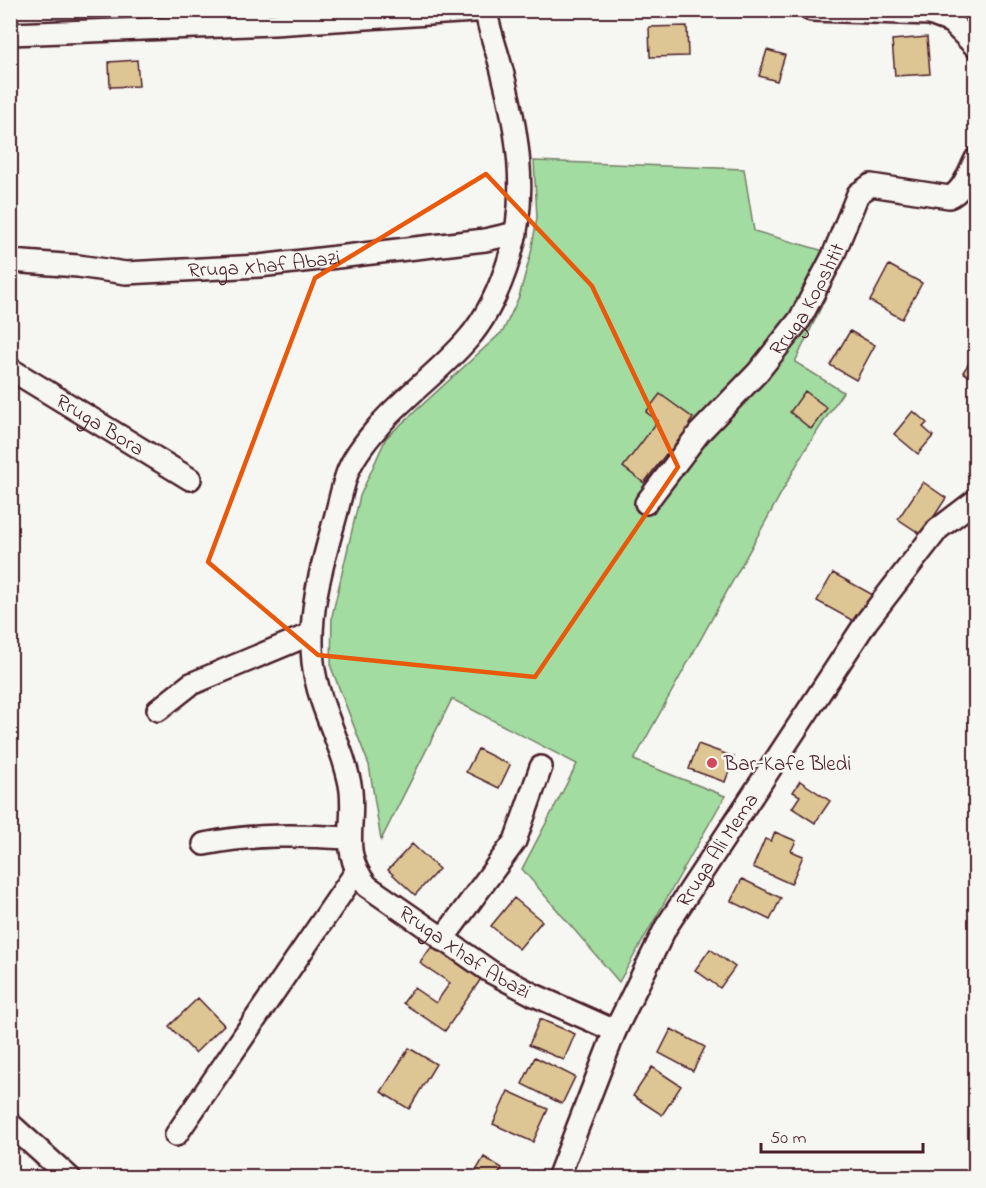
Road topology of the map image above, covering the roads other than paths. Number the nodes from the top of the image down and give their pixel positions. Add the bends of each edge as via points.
1 (490, 10) edge
2 (812, 10) edge
3 (486, 11) edge
4 (949, 16) edge
5 (10, 34) edge
6 (975, 47) edge
7 (975, 159) edge
8 (516, 233) junction
9 (10, 261) edge
10 (10, 369) edge
11 (190, 479) dead end
12 (975, 500) edge
13 (646, 503) dead end
14 (311, 634) junction
15 (158, 710) dead end
16 (541, 767) dead end
17 (348, 838) junction
18 (204, 844) dead end
19 (356, 872) junction
20 (442, 940) junction
21 (615, 1031) junction
22 (10, 1125) edge
23 (176, 1135) dead end
24 (70, 1178) edge
25 (558, 1178) edge

1 - 3 street
2 - 4 street
3 - 5 street
3 - 8 street via 518,147
4 - 6 street
7 - 13 street, Rruga Kopshtit via 956,195 871,185 858,194 833,256 800,319 758,372 699,433
8 - 9 street, Rruga Xhaf Abazi via 485,240 202,269 126,273
8 - 14 street via 498,290 484,318 467,341 385,420 348,471 319,575
10 - 11 street, Rruga Bora
12 - 21 street, Rruga Ali Mema via 938,529 867,621 666,927
14 - 15 street via 191,684
14 - 17 street via 322,707 343,758 351,790
16 - 20 street via 515,841
17 - 18 street via 242,836
17 - 19 street
19 - 20 street, Rruga Xhaf Abazi via 367,886
19 - 23 street
20 - 21 street, Rruga Xhaf Abazi via 534,995
21 - 25 street, Rruga Ali Mema
22 - 24 street

